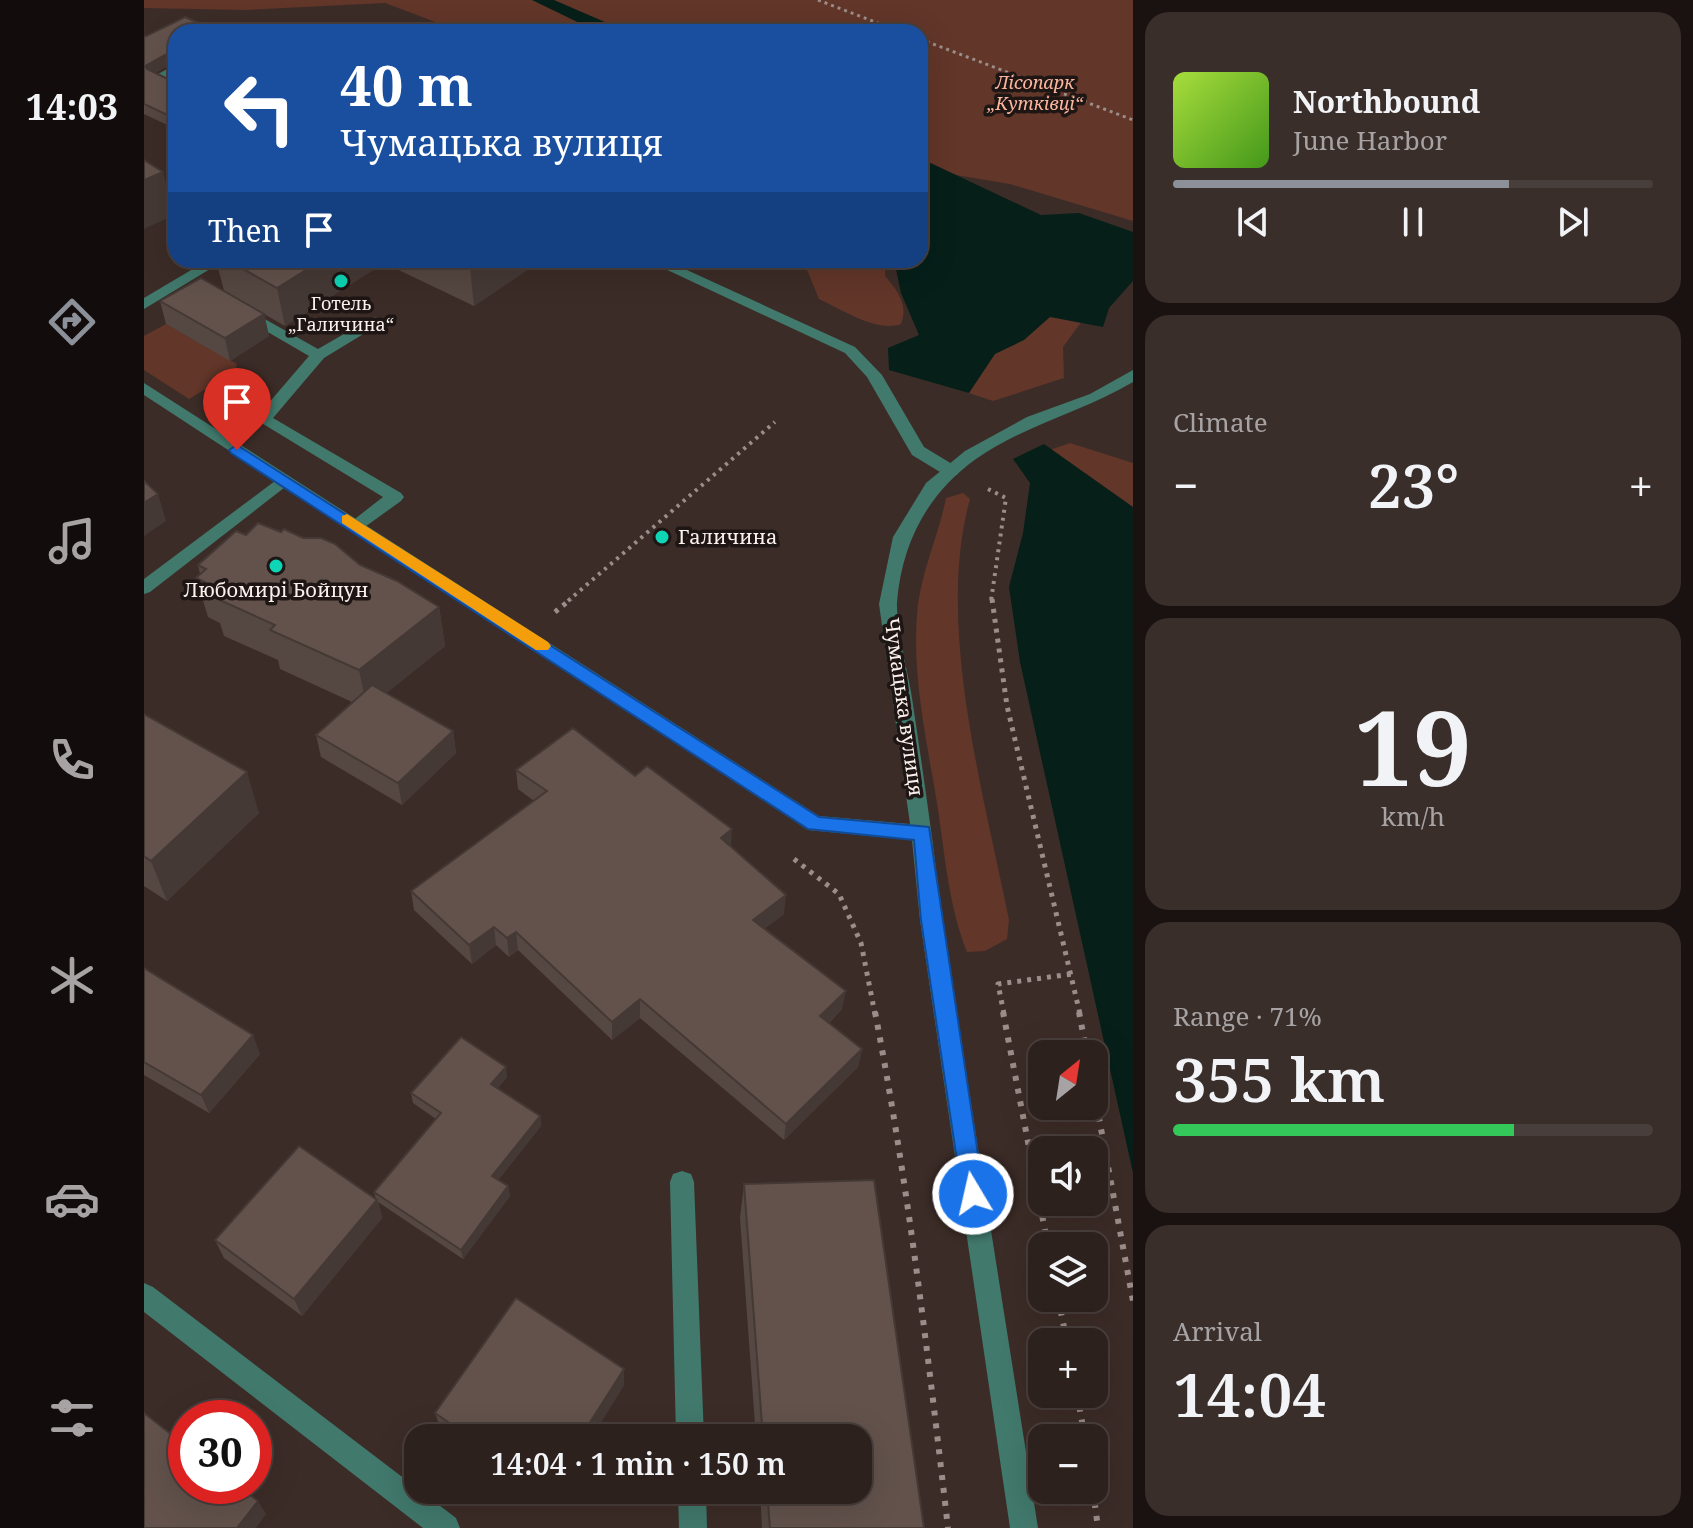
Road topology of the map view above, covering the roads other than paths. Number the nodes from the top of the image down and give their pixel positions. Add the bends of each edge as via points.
1 (168, 72) edge
2 (168, 83) edge
3 (209, 268) edge
4 (671, 268) edge
5 (226, 302) edge
6 (144, 304) edge
7 (375, 322) dead end
8 (318, 355) junction
9 (1133, 375) edge
10 (144, 388) edge
11 (951, 471) junction
12 (283, 480) junction
13 (356, 525) junction
14 (144, 588) edge
15 (922, 833) junction
16 (682, 1182) dead end
17 (144, 1296) edge
18 (690, 1424) edge
19 (692, 1504) edge
20 (446, 1528) edge
21 (693, 1528) edge
22 (1024, 1528) edge

1 - 2 street via 157,78
3 - 6 street via 193,283
4 - 11 street via 850,350 874,375 918,451
5 - 8 street
7 - 8 street
8 - 13 street via 263,419 395,497
9 - 11 street, Чумацька вулиця via 1096,397 1033,421
10 - 12 street
11 - 15 street, Чумацька вулиця via 932,487 902,537 888,604
12 - 13 street
12 - 14 street
13 - 15 street via 815,824
15 - 22 street, Чумацька вулиця
16 - 18 street
17 - 20 street
19 - 21 street

